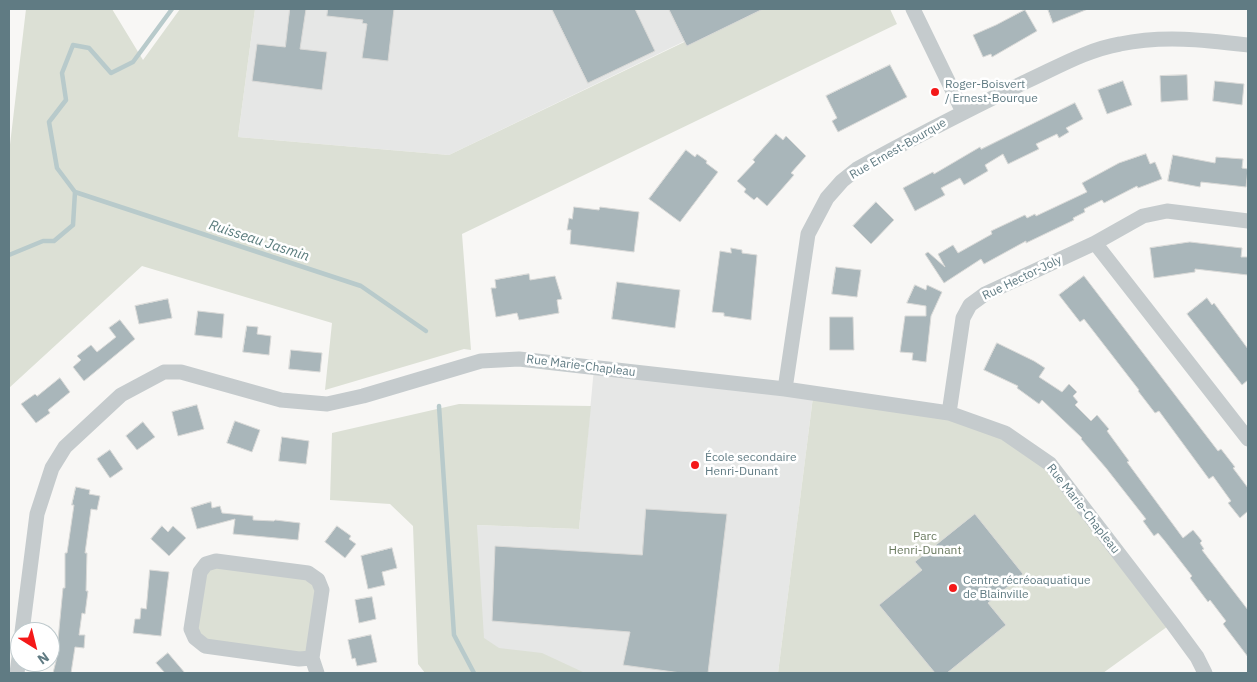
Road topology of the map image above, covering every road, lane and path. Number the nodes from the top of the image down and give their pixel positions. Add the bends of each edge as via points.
1 (913, 9) edge
2 (1248, 45) edge
3 (962, 112) junction
4 (1248, 221) edge
5 (1095, 243) junction
6 (785, 389) junction
7 (949, 413) junction
8 (1248, 439) edge
9 (23, 622) edge
10 (312, 658) junction
11 (317, 673) edge
12 (1205, 673) edge

1 - 3 street
2 - 3 street, Rue Ernest-Bourque via 1181,38 1113,45
3 - 6 street, Rue Ernest-Bourque via 857,169 827,198 808,234
4 - 5 street, Rue Hector-Joly via 1167,212 1143,216
5 - 7 street, Rue Hector-Joly via 985,294 970,306 963,318
5 - 8 street
6 - 7 street, Rue Marie-Chapleau
6 - 9 street, Rue Marie-Chapleau via 499,359 470,364 327,404 281,400 181,372 164,372 121,394 65,447 52,468 37,514
7 - 12 street, Rue Marie-Chapleau via 1004,433 1050,464 1172,623
10 - 10 street via 204,646 191,629 200,572 206,564 216,561 308,573 318,580 322,590
10 - 11 street

